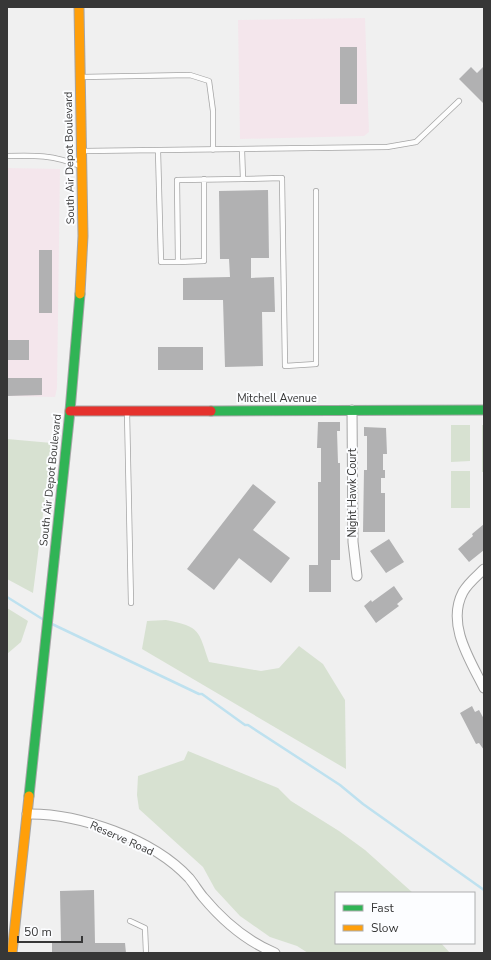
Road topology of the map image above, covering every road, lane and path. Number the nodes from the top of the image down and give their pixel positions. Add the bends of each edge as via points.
1 (79, 7) edge
2 (80, 77) junction
3 (459, 101) dead end
4 (81, 150) junction
5 (213, 150) junction
6 (242, 150) junction
7 (158, 151) junction
8 (7, 156) edge
9 (81, 167) junction
10 (204, 179) junction
11 (243, 179) junction
12 (316, 191) dead end
13 (178, 262) junction
14 (127, 410) junction
15 (352, 410) junction
16 (484, 410) edge
17 (70, 411) junction
18 (484, 569) edge
19 (357, 576) dead end
20 (131, 603) dead end
21 (484, 688) edge
22 (27, 814) junction
23 (130, 921) dead end
24 (258, 950) edge
25 (12, 953) edge
26 (146, 953) edge
27 (275, 953) edge

1 - 2 street, South Air Depot Boulevard
2 - 4 street, South Air Depot Boulevard
2 - 5 lane via 190,75 209,81
3 - 6 lane via 416,142 387,147
4 - 7 lane
4 - 9 street, South Air Depot Boulevard
5 - 6 lane
5 - 7 lane
6 - 11 lane
7 - 13 lane via 161,262
8 - 9 lane via 43,155
9 - 17 street, South Air Depot Boulevard via 82,266
10 - 11 lane
10 - 13 lane via 204,261
10 - 13 lane via 177,180
11 - 12 lane via 282,178 285,366 316,364
14 - 15 street, Mitchell Avenue
14 - 17 street, Mitchell Avenue
14 - 20 lane
15 - 16 street, Mitchell Avenue
15 - 19 street, Night Hawk Court via 352,542
17 - 22 street, South Air Depot Boulevard
18 - 21 street via 463,592 458,622 460,638
22 - 24 street, Reserve Road via 80,820 141,844 173,862 216,912
22 - 25 street, South Air Depot Boulevard
23 - 26 lane via 145,928
24 - 27 street, Reserve Road

